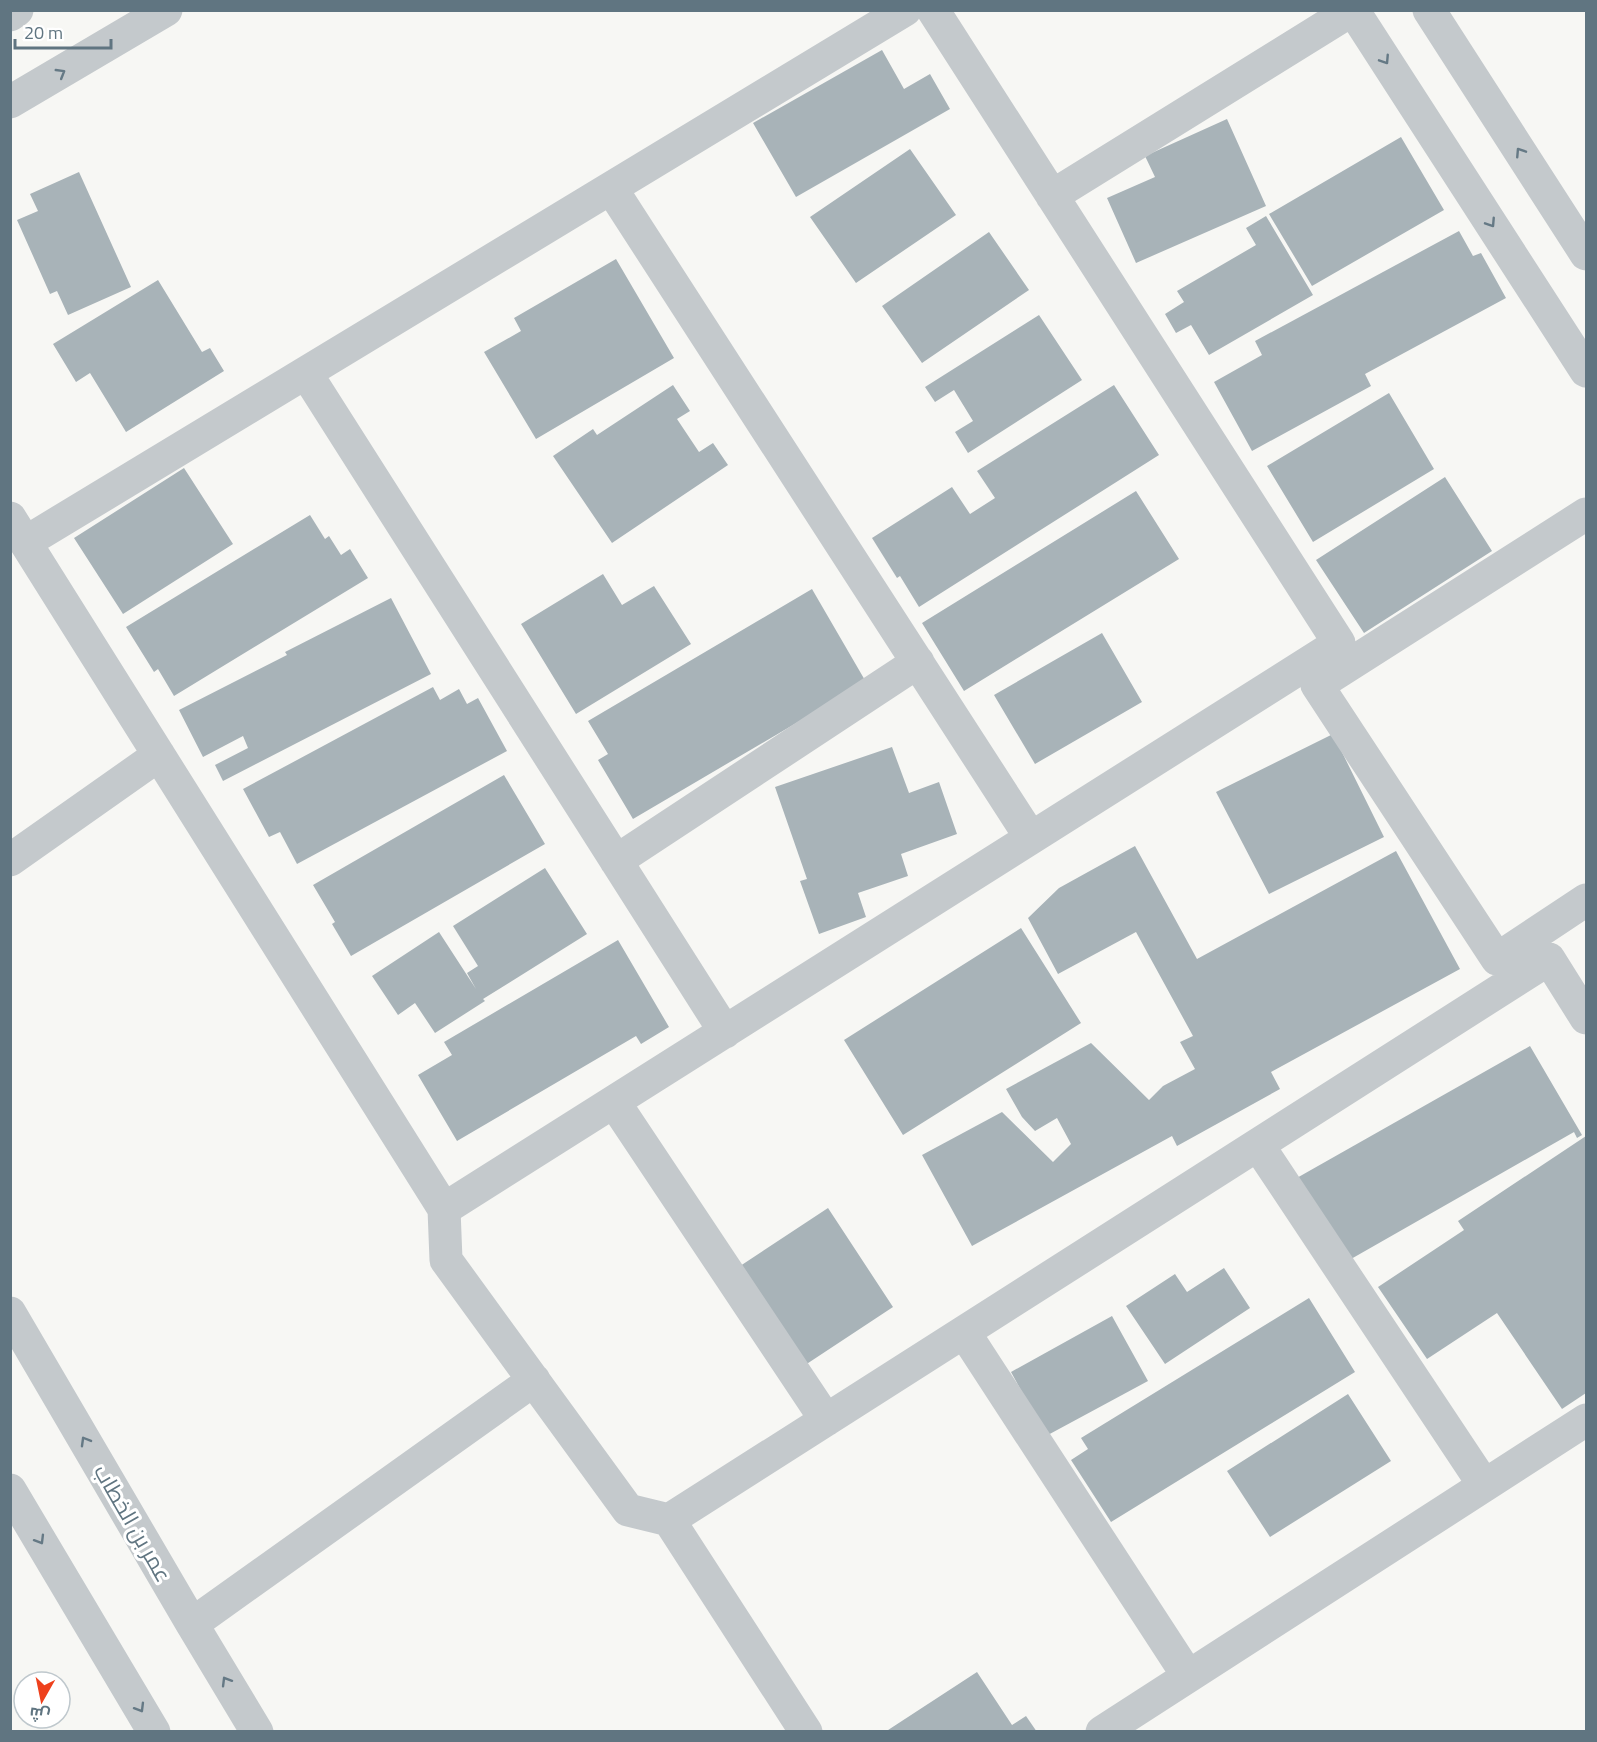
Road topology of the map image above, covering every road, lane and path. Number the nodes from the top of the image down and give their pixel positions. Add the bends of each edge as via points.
1 (18, 10) edge
2 (166, 10) edge
3 (905, 10) edge
4 (933, 10) edge
5 (1353, 10) edge
6 (1429, 10) edge
7 (10, 15) edge
8 (10, 102) edge
9 (611, 188) junction
10 (1052, 196) junction
11 (1587, 254) edge
12 (1587, 371) edge
13 (306, 373) junction
14 (1587, 514) edge
15 (18, 530) edge
16 (1339, 643) junction
17 (918, 662) junction
18 (1317, 685) junction
19 (159, 755) junction
20 (1031, 838) junction
21 (10, 860) edge
22 (616, 861) junction
23 (1587, 900) edge
24 (1497, 959) junction
25 (1549, 959) junction
26 (1587, 1018) edge
27 (725, 1032) junction
28 (614, 1102) junction
29 (1258, 1145) junction
30 (444, 1209) junction
31 (10, 1313) edge
32 (964, 1332) junction
33 (534, 1380) junction
34 (1587, 1419) edge
35 (826, 1420) junction
36 (1484, 1485) junction
37 (10, 1490) edge
38 (669, 1520) junction
39 (192, 1624) junction
40 (1188, 1676) junction
41 (154, 1731) edge
42 (257, 1731) edge
43 (806, 1731) edge
44 (1102, 1731) edge

1 - 7 street
8 -> 2 street
3 - 9 street
4 - 10 street
5 - 10 street
5 -> 12 street
11 -> 6 street
9 - 13 street
9 - 17 street
10 - 16 street
13 - 15 street
13 - 22 street
14 - 18 street
15 - 19 street
16 - 18 street
16 - 20 street
17 - 20 street
17 - 22 street
18 - 24 street
19 - 21 street
19 - 30 street
20 - 27 street
22 - 27 street
23 - 24 street
24 - 25 street
25 - 26 street
25 - 29 street
27 - 28 street
28 - 30 street
28 - 35 street
29 - 32 street
29 - 36 street
30 - 33 street via 446,1260
39 -> 31 street, عمر بن الخطاب
32 - 35 street
32 - 40 street
33 - 38 street via 628,1510
33 - 39 street
34 - 36 street
35 - 38 street
36 - 40 street
37 -> 41 street
38 - 43 street
42 -> 39 street, عمر بن الخطاب
40 - 44 street

